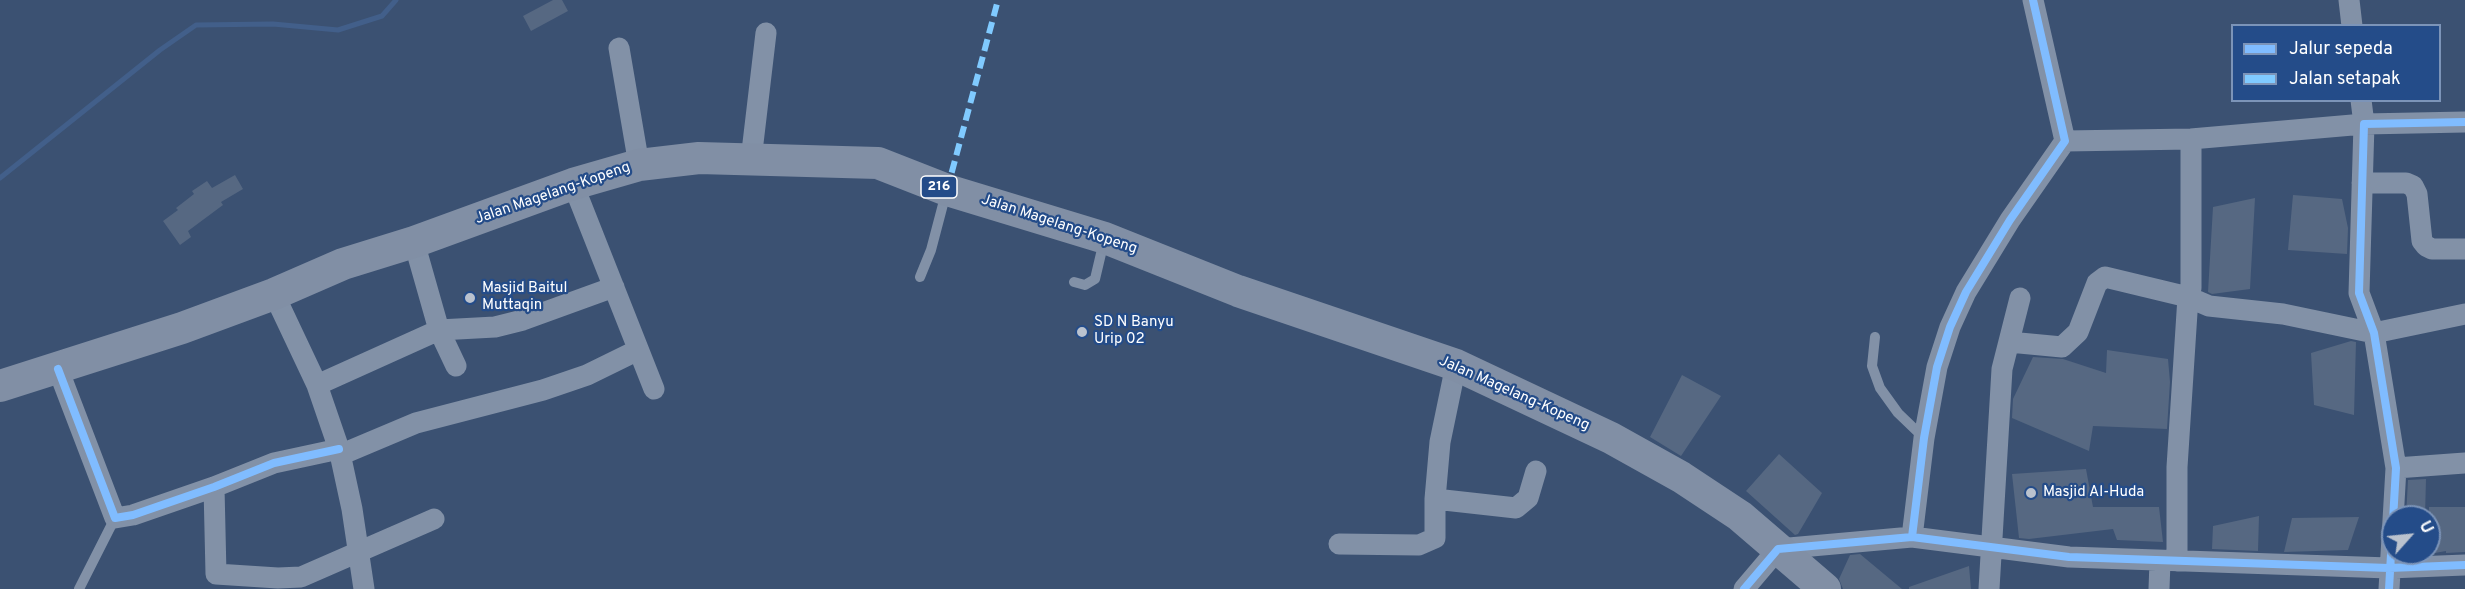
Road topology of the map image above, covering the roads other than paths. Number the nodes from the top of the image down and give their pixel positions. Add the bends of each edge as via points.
1 (2033, 0) edge
2 (2349, 0) edge
3 (2352, 24) edge
4 (766, 33) dead end
5 (619, 48) dead end
6 (2361, 102) edge
7 (2465, 122) edge
8 (2364, 124) junction
9 (2191, 139) junction
10 (2065, 141) junction
11 (751, 160) junction
12 (639, 165) junction
13 (2362, 183) junction
14 (573, 184) junction
15 (947, 190) junction
16 (1104, 238) junction
17 (414, 242) junction
18 (2465, 249) edge
19 (920, 277) dead end
20 (1074, 282) dead end
21 (614, 287) junction
22 (274, 294) junction
23 (2188, 297) junction
24 (2020, 298) dead end
25 (2465, 314) edge
26 (439, 330) junction
27 (2374, 333) junction
28 (1875, 337) dead end
29 (2009, 342) junction
30 (638, 350) junction
31 (456, 366) dead end
32 (1456, 366) junction
33 (58, 369) junction
34 (317, 385) junction
35 (1, 388) edge
36 (654, 389) dead end
37 (1924, 438) junction
38 (339, 452) junction
39 (2465, 463) edge
40 (2396, 468) junction
41 (1536, 471) dead end
42 (214, 487) junction
43 (1435, 499) junction
44 (115, 518) junction
45 (434, 519) dead end
46 (1912, 537) junction
47 (1339, 544) dead end
48 (1993, 546) junction
49 (1778, 549) junction
50 (358, 553) junction
51 (2168, 561) junction
52 (2465, 565) edge
53 (2389, 579) edge
54 (301, 583) edge
55 (79, 589) edge
56 (364, 589) edge
57 (1744, 589) edge
58 (1825, 589) edge
59 (1989, 589) edge
60 (2159, 589) edge

1 - 10 street
2 - 3 street
4 - 11 street
5 - 12 street
6 - 8 street
7 - 8 street
8 - 9 street
8 - 13 street
9 - 10 street
9 - 23 street
10 - 37 street via 1966,292 1937,367
11 - 12 main road, Jalan Magelang-Kopeng / 216 via 699,158
11 - 15 main road, Jalan Magelang-Kopeng / 216 via 878,163
12 - 14 main road, Jalan Magelang-Kopeng / 216
13 - 18 street via 2413,186 2426,246
13 - 27 street via 2359,292
14 - 17 main road, Jalan Magelang-Kopeng / 216
14 - 21 street
15 - 16 main road, Jalan Magelang-Kopeng / 216
15 - 19 lane
16 - 20 lane via 1095,279 1084,285
16 - 32 main road, Jalan Magelang-Kopeng / 216 via 1238,291
17 - 22 main road, Jalan Magelang-Kopeng / 216 via 343,264
17 - 26 street
21 - 26 street via 504,324
21 - 30 street
22 - 33 main road, Jalan Magelang-Kopeng / 216
22 - 34 street
23 - 27 street via 2209,306 2283,314
23 - 29 street via 2105,277 2097,283 2078,332 2062,347
23 - 51 street
24 - 29 street
25 - 27 street
26 - 31 street
26 - 34 street
27 - 40 street
28 - 37 lane via 1872,366 1881,388 1898,413
29 - 48 street via 2002,369
30 - 36 street
30 - 38 street via 587,375 417,423
32 - 43 street via 1440,442
32 - 49 main road, Jalan Magelang-Kopeng / 216 via 1611,438 1681,477 1740,516
33 - 35 main road, Jalan Magelang-Kopeng / 216
33 - 44 street
34 - 38 street
37 - 46 street
38 - 42 street via 274,463
38 - 50 street
39 - 40 street
40 - 53 street
41 - 43 street via 1528,498 1516,508
42 - 44 street
42 - 54 street via 216,574
43 - 47 street via 1436,534 1431,542
44 - 55 lane
45 - 50 street
46 - 48 street
46 - 49 street
48 - 51 street via 2069,557
48 - 59 street
49 - 57 street
49 - 58 main road, Jalan Magelang-Kopeng / 216
50 - 54 street
50 - 56 street
51 - 53 street
51 - 60 street
52 - 53 street

